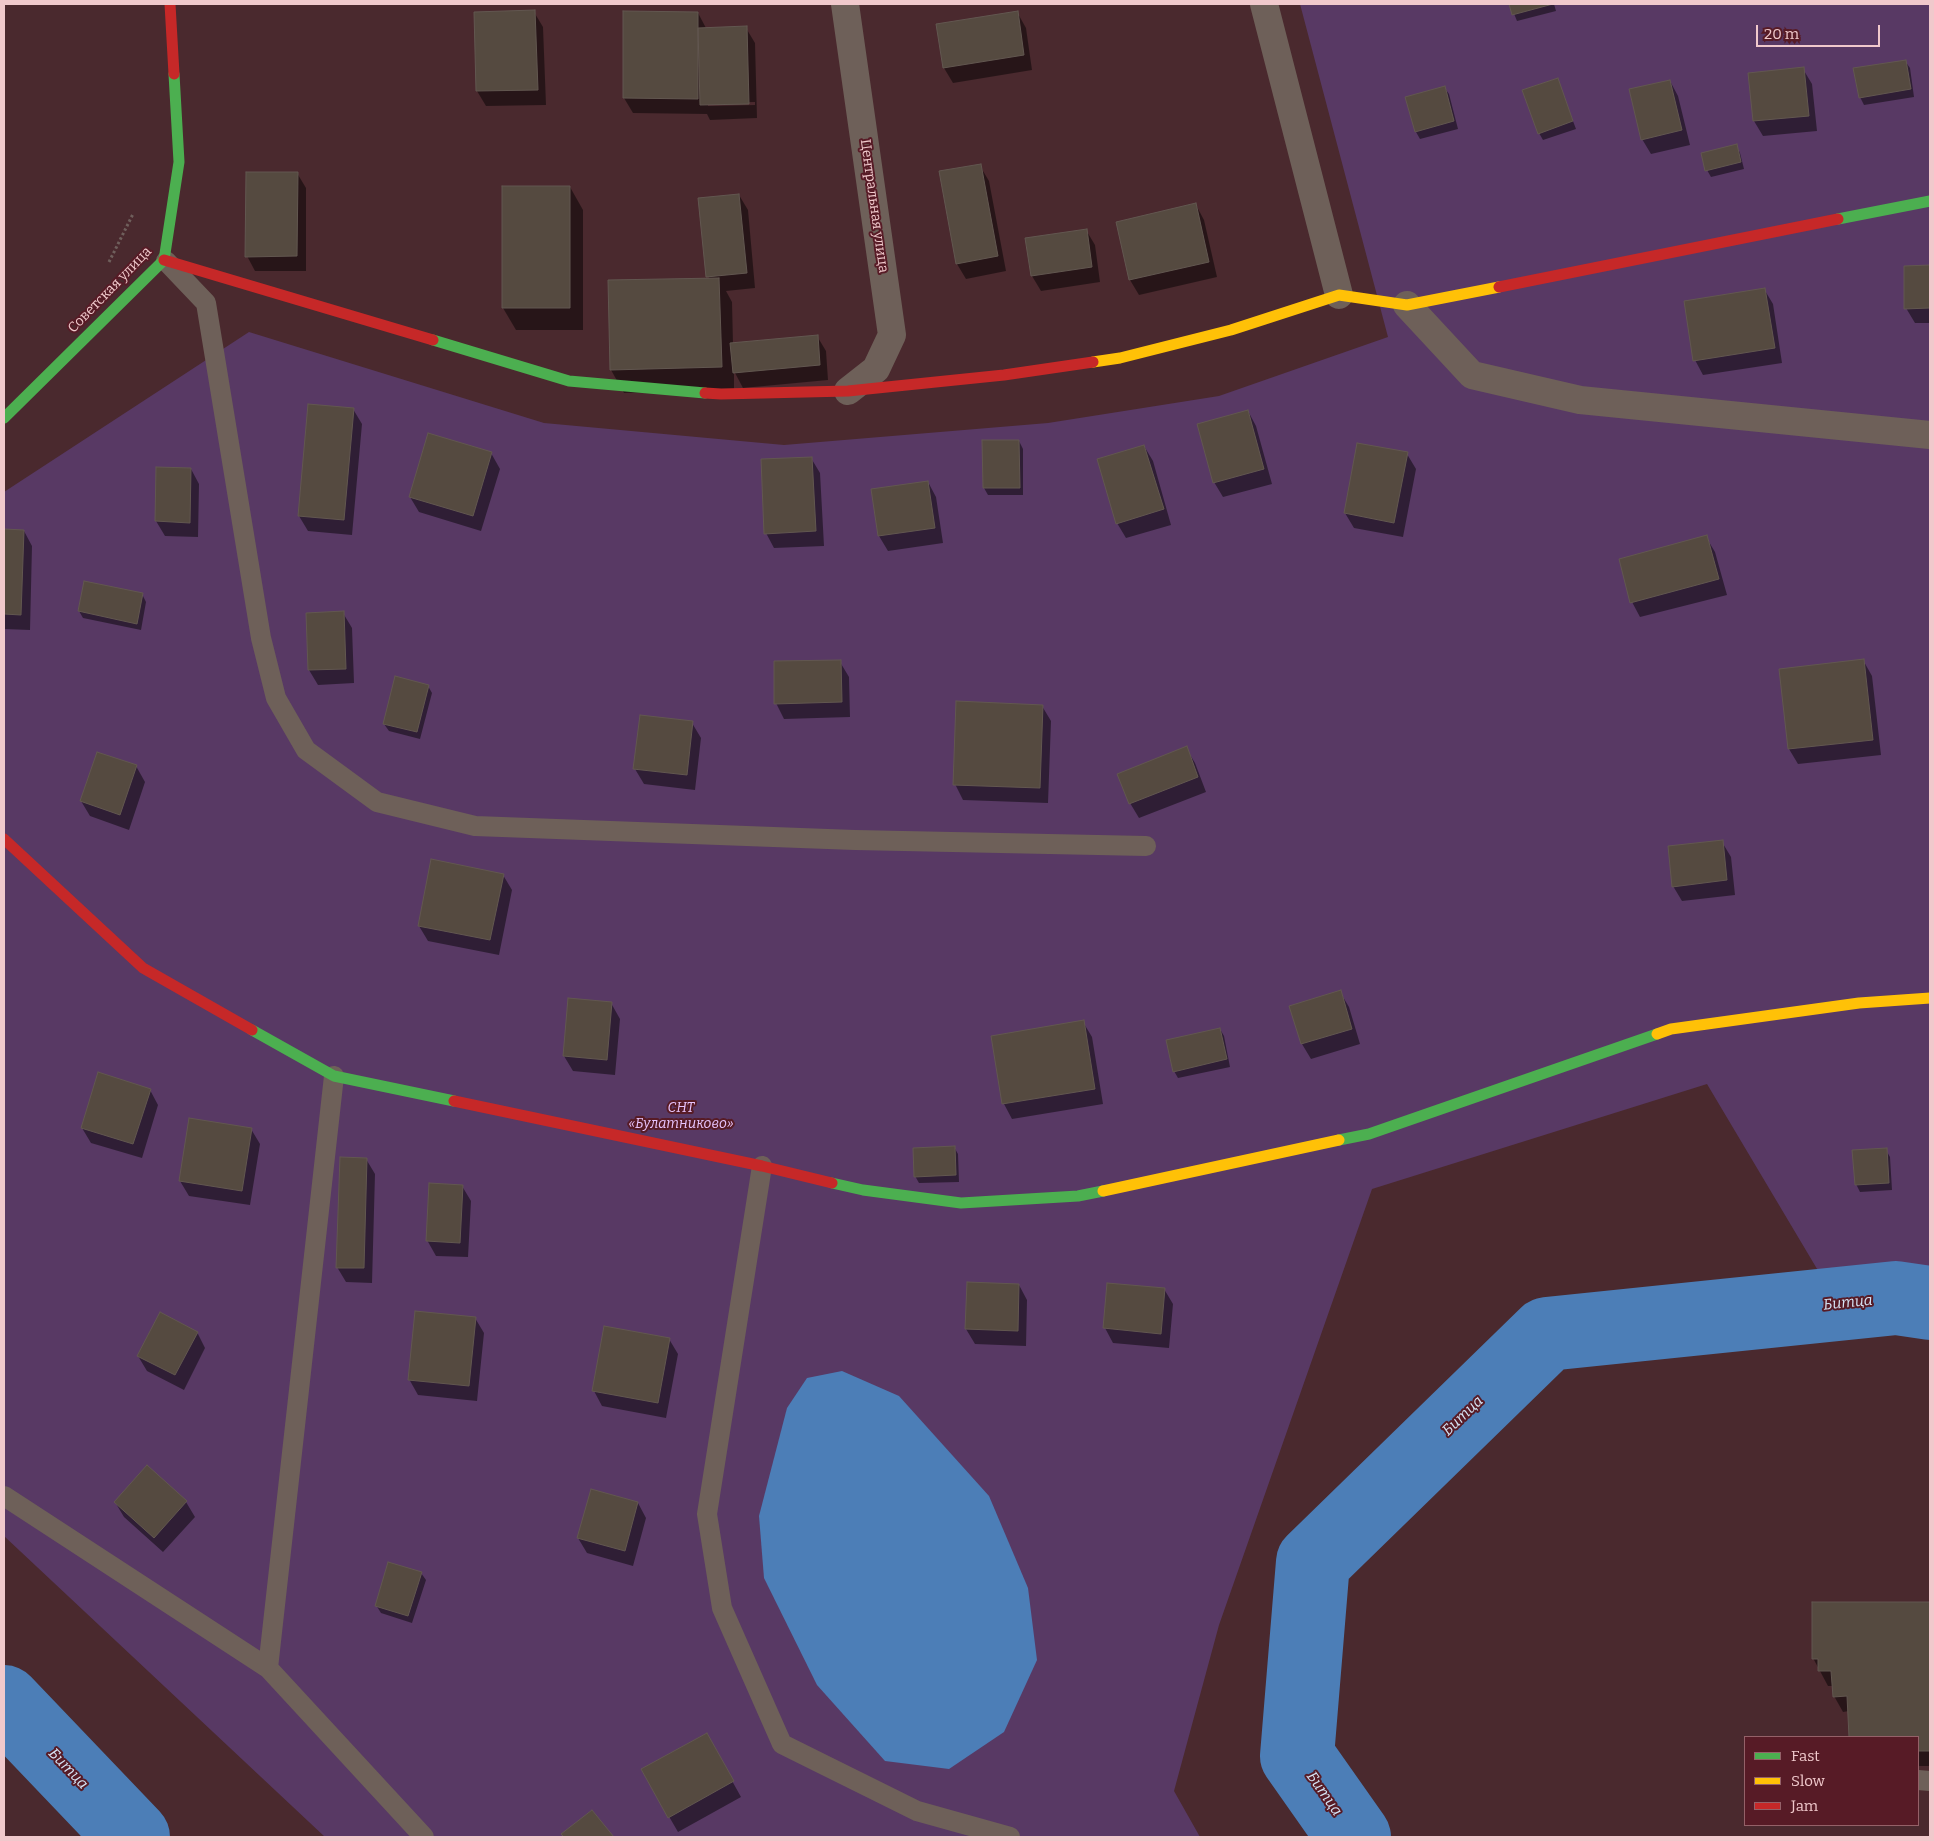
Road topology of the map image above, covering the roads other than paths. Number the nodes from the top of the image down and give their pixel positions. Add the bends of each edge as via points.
1 (170, 4) edge
2 (845, 4) edge
3 (1264, 4) edge
4 (1930, 201) edge
5 (164, 260) junction
6 (1339, 295) junction
7 (1407, 305) junction
8 (848, 391) junction
9 (4, 418) edge
10 (1930, 435) edge
11 (4, 839) edge
12 (1146, 846) dead end
13 (1930, 998) edge
14 (334, 1076) junction
15 (762, 1166) junction
16 (4, 1496) edge
17 (268, 1668) junction
18 (424, 1837) edge
19 (1010, 1837) edge

1 - 5 street, Советская улица via 179,162
2 - 8 street, Центральная улица via 892,336 876,369
3 - 6 street
4 - 7 street
5 - 8 street via 569,381 721,394
5 - 9 street, Советская улица
5 - 12 lane via 206,303 261,638 276,698 306,750 377,802 475,826 855,840
6 - 7 street
6 - 8 street via 1231,330 1120,358 1004,375
7 - 10 street via 1472,376 1580,400
11 - 14 street via 143,968
13 - 15 street via 1859,1003 1671,1029 1369,1134 1078,1196 961,1203 863,1190
14 - 15 street
14 - 17 lane
15 - 19 lane via 706,1514 722,1608 782,1744 917,1811
16 - 17 lane
17 - 18 lane

